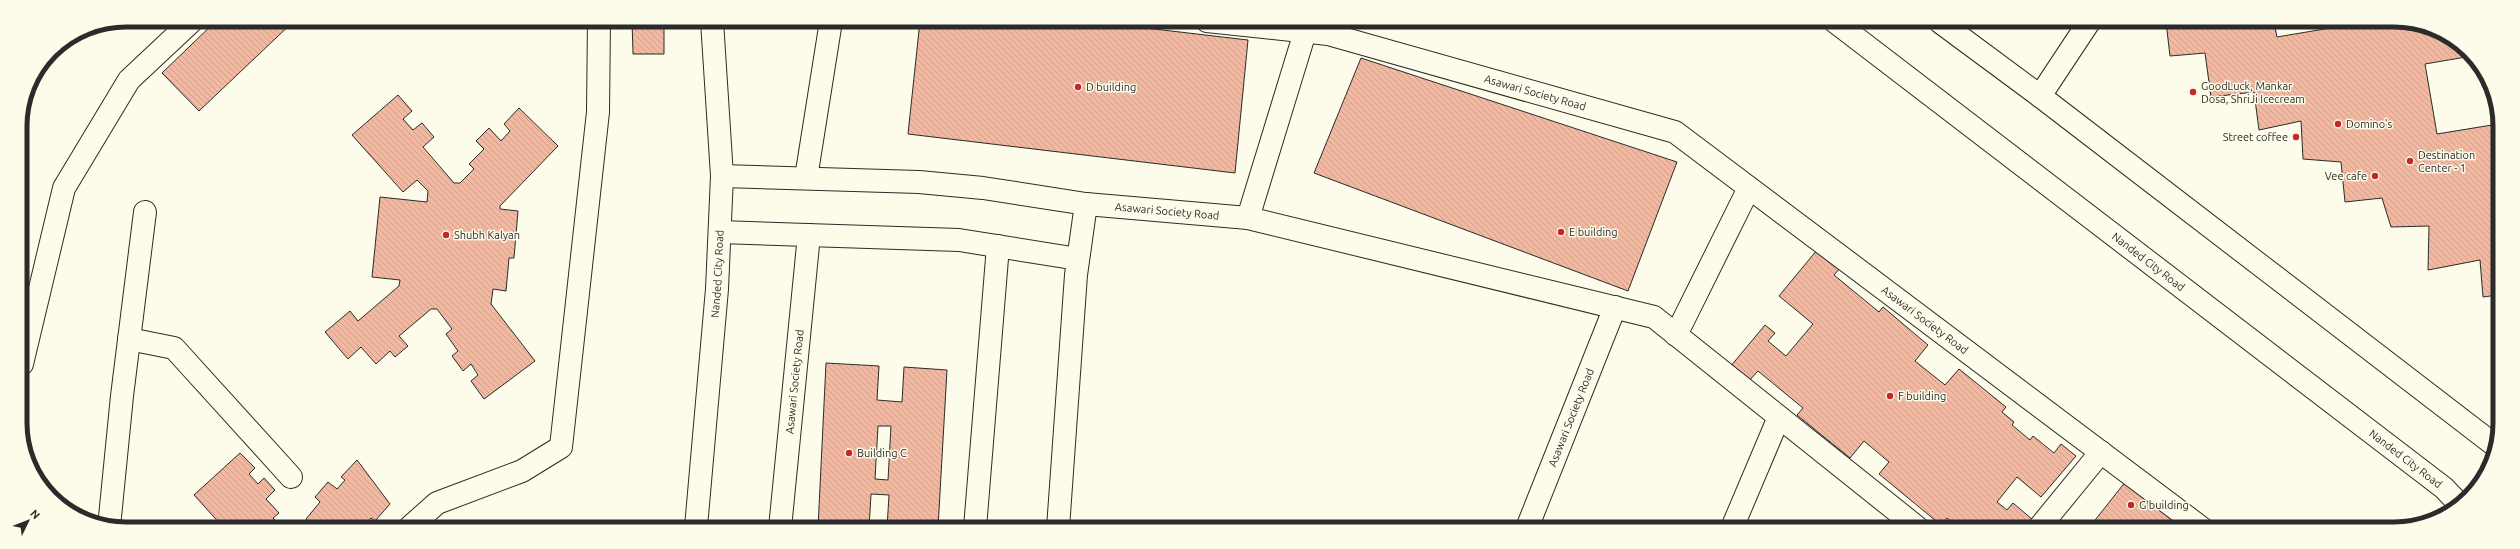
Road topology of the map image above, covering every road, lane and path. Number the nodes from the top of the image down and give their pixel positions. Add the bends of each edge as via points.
1 (186, 27) edge
2 (599, 27) edge
3 (712, 27) edge
4 (830, 27) edge
5 (1260, 27) edge
6 (1841, 27) edge
7 (1947, 27) edge
8 (2086, 27) edge
9 (1305, 32) junction
10 (2040, 96) junction
11 (722, 176) junction
12 (806, 178) junction
13 (1749, 188) junction
14 (1086, 204) junction
15 (145, 212) dead end
16 (1248, 218) junction
17 (720, 232) junction
18 (810, 235) junction
19 (998, 246) junction
20 (1078, 259) junction
21 (1615, 307) junction
22 (1676, 335) junction
23 (129, 339) junction
24 (27, 343) edge
25 (1779, 417) junction
26 (2491, 442) edge
27 (2101, 452) junction
28 (291, 476) dead end
29 (2456, 500) edge
30 (110, 520) edge
31 (416, 522) edge
32 (696, 522) edge
33 (781, 522) edge
34 (975, 522) edge
35 (1058, 522) edge
36 (1529, 522) edge
37 (1735, 522) edge
38 (1910, 522) edge
39 (2043, 522) edge
40 (2194, 522) edge

1 - 24 street via 129,80 64,188
2 - 31 street via 598,112 562,446 522,471 437,503
3 - 11 street, Nanded City Road
4 - 12 street
5 - 9 street, Asawari Society Road
6 - 29 street, Nanded City Road via 2444,488
7 - 10 street
8 - 10 street
9 - 13 street, Asawari Society Road via 1328,34 1675,132
9 - 16 street
10 - 26 street
11 - 12 street, Asawari Society Road
11 - 17 street, Nanded City Road
12 - 14 street, Asawari Society Road via 919,182
13 - 22 street
13 - 27 street, Asawari Society Road
14 - 16 street, Asawari Society Road
14 - 20 street
15 - 23 street
16 - 21 street, Asawari Society Road
17 - 18 street
17 - 32 street, Nanded City Road
18 - 19 street via 959,240
18 - 33 street, Asawari Society Road
19 - 20 street
19 - 34 street
20 - 35 street
21 - 22 street, Asawari Society Road via 1654,317
21 - 36 street, Asawari Society Road
22 - 25 street, Asawari Society Road
23 - 28 street via 174,348
23 - 30 street
25 - 37 street
25 - 38 street, Asawari Society Road
27 - 39 street
27 - 40 street, Asawari Society Road

